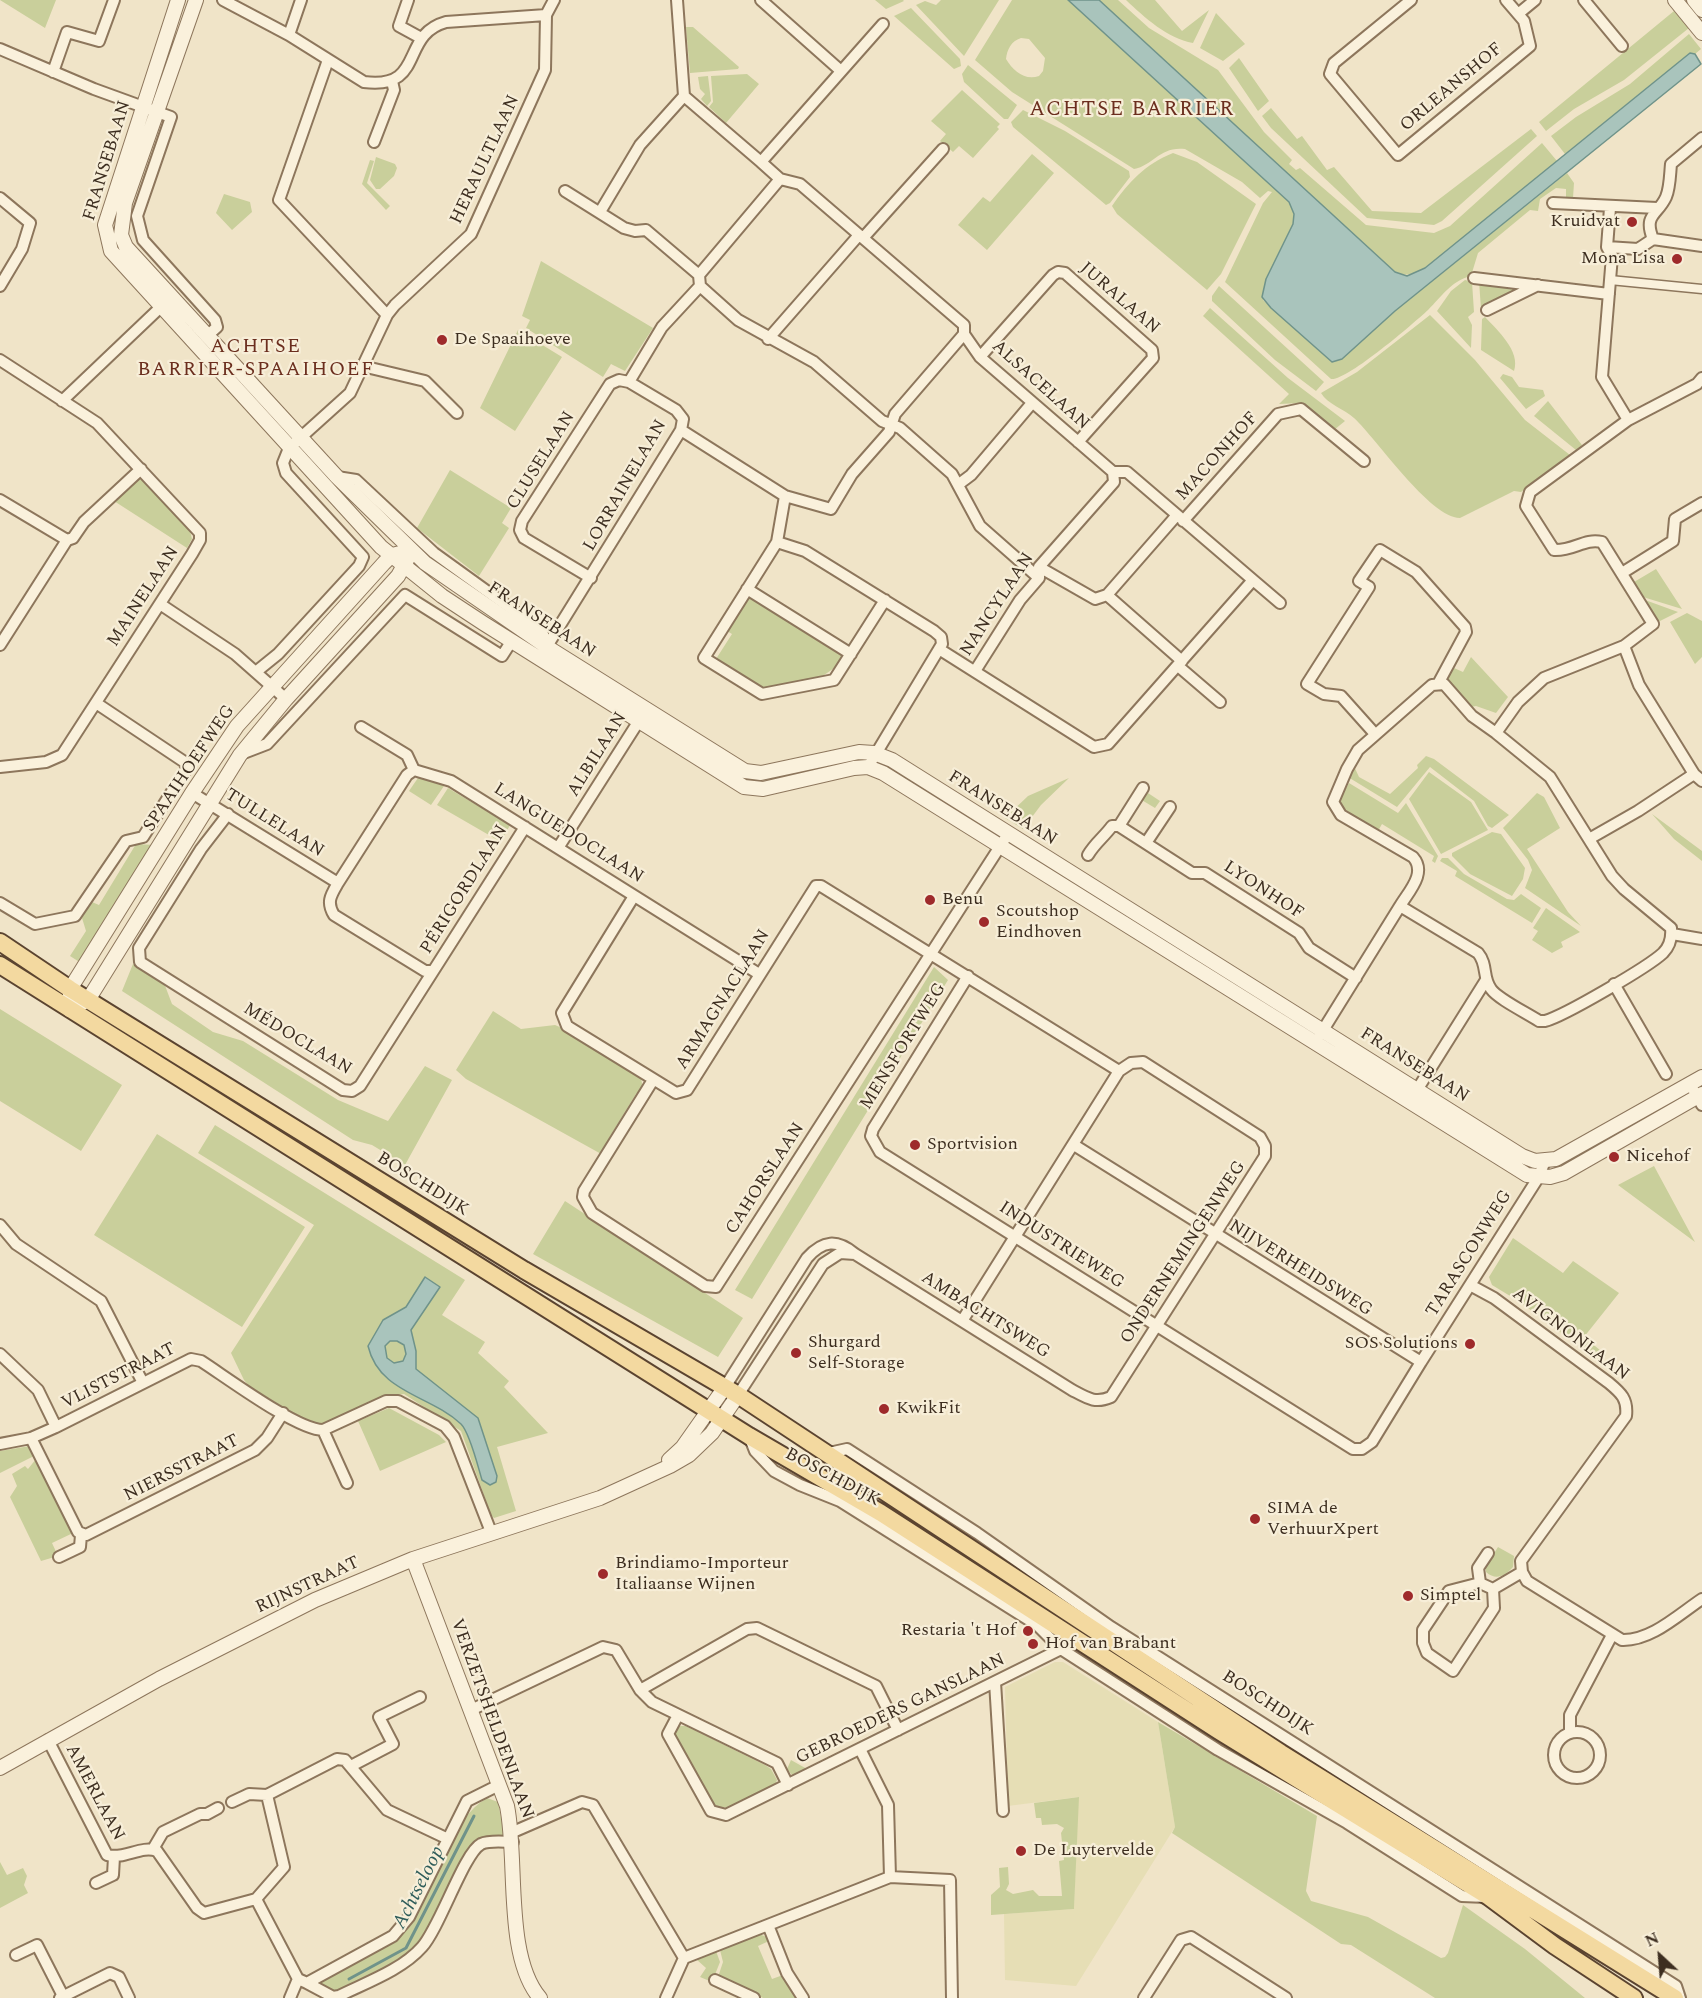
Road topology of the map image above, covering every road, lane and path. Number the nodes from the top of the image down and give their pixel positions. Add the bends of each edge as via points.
1 (114, 0) edge
2 (178, 0) edge
3 (196, 0) edge
4 (223, 0) edge
5 (301, 0) edge
6 (408, 0) edge
7 (554, 0) edge
8 (677, 0) edge
9 (761, 0) edge
10 (1411, 0) edge
11 (1506, 0) edge
12 (1535, 0) edge
13 (1584, 0) edge
14 (1675, 0) edge
15 (1694, 0) edge
16 (1702, 10) edge
17 (1518, 14) junction
18 (546, 15) junction
19 (882, 24) dead end
20 (1702, 33) edge
21 (289, 35) junction
22 (422, 38) junction
23 (1622, 46) dead end
24 (0, 49) edge
25 (328, 60) junction
26 (841, 71) junction
27 (54, 72) junction
28 (392, 81) junction
29 (684, 96) junction
30 (143, 107) junction
31 (157, 112) junction
32 (1702, 138) edge
33 (374, 141) dead end
34 (943, 149) dead end
35 (761, 162) junction
36 (780, 179) junction
37 (565, 191) dead end
38 (0, 198) edge
39 (1553, 203) dead end
40 (1610, 208) junction
41 (1657, 208) junction
42 (600, 212) junction
43 (861, 236) junction
44 (1653, 239) junction
45 (1702, 246) edge
46 (1607, 247) junction
47 (1474, 278) dead end
48 (699, 280) junction
49 (1610, 280) junction
50 (1539, 284) junction
51 (0, 286) edge
52 (1702, 289) edge
53 (1609, 294) junction
54 (172, 297) junction
55 (160, 308) junction
56 (1487, 310) dead end
57 (387, 315) junction
58 (964, 334) junction
59 (207, 336) junction
60 (768, 339) junction
61 (981, 357) junction
62 (0, 360) edge
63 (362, 366) junction
64 (629, 382) junction
65 (1700, 384) edge
66 (62, 401) junction
67 (1032, 403) junction
68 (457, 413) dead end
69 (1628, 420) junction
70 (892, 424) junction
71 (681, 430) junction
72 (301, 438) junction
73 (1078, 442) junction
74 (289, 448) junction
75 (1364, 461) dead end
76 (141, 469) junction
77 (1113, 472) junction
78 (337, 477) junction
79 (959, 484) junction
80 (785, 496) junction
81 (0, 500) edge
82 (1702, 503) edge
83 (1180, 518) junction
84 (67, 540) junction
85 (777, 542) junction
86 (410, 549) junction
87 (392, 555) junction
88 (406, 567) junction
89 (1039, 572) junction
90 (1622, 573) junction
91 (591, 578) junction
92 (1253, 580) junction
93 (747, 589) junction
94 (405, 595) joint
95 (1107, 595) junction
96 (885, 600) junction
97 (1281, 603) dead end
98 (160, 604) junction
99 (511, 642) junction
100 (0, 645) edge
101 (1624, 646) junction
102 (547, 647) junction
103 (939, 649) junction
104 (851, 654) junction
105 (539, 659) junction
106 (1180, 663) junction
107 (257, 671) junction
108 (975, 671) junction
109 (1438, 684) junction
110 (273, 686) junction
111 (286, 699) junction
112 (1220, 702) dead end
113 (96, 703) junction
114 (642, 716) junction
115 (361, 727) dead end
116 (1375, 734) junction
117 (1496, 734) junction
118 (874, 753) junction
119 (240, 754) junction
120 (0, 767) edge
121 (868, 767) junction
122 (414, 770) junction
123 (1698, 778) edge
124 (1143, 788) dead end
125 (192, 793) junction
126 (210, 803) junction
127 (1170, 807) dead end
128 (228, 814) junction
129 (1119, 826) junction
130 (525, 827) junction
131 (1008, 834) junction
132 (1589, 839) junction
133 (1146, 843) junction
134 (999, 847) junction
135 (558, 848) junction
136 (1088, 855) dead end
137 (338, 883) junction
138 (634, 896) junction
139 (0, 903) edge
140 (1400, 906) junction
141 (1672, 934) junction
142 (1700, 934) edge
143 (0, 942) edge
144 (932, 952) junction
145 (0, 965) edge
146 (432, 971) junction
147 (759, 974) junction
148 (968, 976) junction
149 (1356, 978) junction
150 (1486, 980) junction
151 (1614, 984) junction
152 (70, 989) junction
153 (88, 1000) junction
154 (70, 1010) junction
155 (1323, 1031) junction
156 (1315, 1043) junction
157 (1119, 1071) junction
158 (1666, 1074) dead end
159 (653, 1080) junction
160 (1696, 1080) edge
161 (1417, 1090) junction
162 (1700, 1099) edge
163 (871, 1136) joint
164 (1074, 1145) junction
165 (1545, 1161) junction
166 (1538, 1178) junction
167 (0, 1226) edge
168 (1215, 1235) junction
169 (1016, 1236) junction
170 (855, 1254) junction
171 (791, 1284) junction
172 (1470, 1286) junction
173 (805, 1291) junction
174 (962, 1321) junction
175 (1156, 1327) junction
176 (0, 1354) edge
177 (1421, 1362) junction
178 (143, 1383) junction
179 (732, 1391) junction
180 (1100, 1401) joint
181 (283, 1413) junction
182 (716, 1415) junction
183 (56, 1427) junction
184 (323, 1430) junction
185 (749, 1436) junction
186 (31, 1438) junction
187 (0, 1444) edge
188 (829, 1453) junction
189 (347, 1483) dead end
190 (491, 1532) junction
191 (81, 1535) junction
192 (1488, 1553) dead end
193 (59, 1557) dead end
194 (414, 1559) junction
195 (1522, 1572) junction
196 (1480, 1583) junction
197 (1493, 1589) junction
198 (1702, 1599) edge
199 (1612, 1635) junction
200 (1061, 1649) junction
201 (995, 1682) junction
202 (640, 1690) junction
203 (420, 1697) dead end
204 (471, 1710) junction
205 (678, 1715) junction
206 (898, 1730) junction
207 (1570, 1733) junction
208 (48, 1740) junction
209 (860, 1749) junction
210 (351, 1766) junction
211 (0, 1768) edge
212 (499, 1785) junction
213 (788, 1785) junction
214 (267, 1796) junction
215 (232, 1802) dead end
216 (218, 1809) dead end
217 (1003, 1811) dead end
218 (513, 1837) junction
219 (446, 1838) junction
220 (153, 1849) junction
221 (114, 1857) junction
222 (890, 1877) junction
223 (96, 1883) dead end
224 (1489, 1898) junction
225 (256, 1899) junction
226 (768, 1925) junction
227 (16, 1955) dead end
228 (684, 1958) junction
229 (715, 1980) dead end
230 (302, 1981) junction
231 (61, 1997) edge
232 (536, 1997) edge
233 (129, 1998) edge
234 (290, 1998) edge
235 (666, 1998) edge
236 (754, 1998) edge
237 (803, 1998) edge
238 (952, 1998) edge
239 (1144, 1998) edge
240 (1286, 1998) edge
241 (1634, 1998) edge
242 (1675, 1998) edge
243 (1680, 1998) edge

1 - 27 street via 99,40 67,32
2 - 30 street, FRANSEBAAN
3 - 31 street, FRANSEBAAN
4 - 21 street
5 - 21 street
6 - 22 street via 399,26
7 - 18 street, HERAULTLAAN
8 - 29 street
9 - 26 street
10 - 17 street, ORLEANSHOF via 1334,63 1330,74 1398,155 1530,46 1524,21
11 - 17 street
12 - 17 street
13 - 23 street
14 - 20 street
15 - 16 street
18 - 22 street via 446,22 431,26
18 - 57 street, HERAULTLAAN via 545,70 471,234
19 - 26 street
21 - 25 street
22 - 28 street via 403,75
24 - 27 street
25 - 28 street via 364,82
25 - 57 street via 279,200
26 - 35 street
27 - 30 street
28 - 33 street via 393,90
29 - 35 street, ALSACELAAN
29 - 42 street via 640,145
30 - 31 street
30 - 55 street, FRANSEBAAN via 105,225 106,238 111,251
31 - 54 street, FRANSEBAAN via 125,203 121,235 126,247
31 - 59 street, FRANSEBAAN via 171,117 137,216 143,240 215,320 217,327
32 - 41 street via 1671,164 1666,197
34 - 43 street
35 - 36 street, ALSACELAAN
36 - 43 street, ALSACELAAN via 800,184
36 - 48 street
37 - 42 street
38 - 51 street via 30,223 22,249
39 - 40 street
40 - 41 street via 1614,204
40 - 46 street
41 - 44 street via 1648,228
42 - 48 street via 624,228 646,230
43 - 58 street, ALSACELAAN via 964,325
43 - 60 street
44 - 45 street
44 - 46 street via 1638,249
46 - 49 street via 1612,256
47 - 50 street
48 - 60 street via 738,320
48 - 64 street via 662,327
49 - 52 street
49 - 53 street
50 - 53 street
50 - 56 street
53 - 69 street via 1602,377
54 - 55 street
54 - 59 street, FRANSEBAAN
55 - 66 street
55 - 74 street, FRANSEBAAN
57 - 63 street, HERAULTLAAN
58 - 61 street, ALSACELAAN
58 - 70 street via 895,414
59 - 72 street, FRANSEBAAN
60 - 70 street via 814,362 882,421
61 - 67 street, ALSACELAAN
61 - 73 street, JURALAAN via 1053,275 1065,273 1152,350 1153,358
62 - 66 street, MAINELAAN
63 - 68 street via 425,381
63 - 72 street, HERAULTLAAN via 350,393
64 - 71 street, LORRAINELAAN via 676,410 683,419
64 - 91 street, CLUSELAAN via 610,384 522,521 520,530 524,538
65 - 69 street
66 - 76 street, MAINELAAN via 97,423
67 - 73 street, ALSACELAAN
67 - 79 street via 971,476
69 - 90 street via 1530,492 1526,506 1550,547 1568,551 1592,540 1602,542
70 - 79 street
70 - 80 street via 852,474 831,509
71 - 80 street
71 - 91 street, LORRAINELAAN
72 - 74 street
72 - 78 street, FRANSEBAAN
73 - 77 street, ALSACELAAN
74 - 87 street, FRANSEBAAN
74 - 107 street via 283,463 286,473 363,557 278,654
75 - 83 street, MACONHOF via 1301,409 1278,414
76 - 84 street
76 - 98 street, MAINELAAN via 200,533 200,540
77 - 83 street, ALSACELAAN via 1126,472
77 - 89 street, NANCYLAAN via 1114,482
78 - 86 street, FRANSEBAAN
78 - 102 street via 356,480 434,553 542,631
79 - 89 street via 980,526
80 - 85 street
81 - 84 street
82 - 90 street via 1675,519 1672,541
83 - 92 street, ALSACELAAN
83 - 95 street
84 - 100 street
85 - 93 street
85 - 96 street via 805,551
86 - 87 street, SPAAIHOEFWEG
86 - 88 street, SPAAIHOEFWEG
86 - 102 street, FRANSEBAAN via 451,583
87 - 88 street, FRANSEBAAN
87 - 110 street, SPAAIHOEFWEG
88 - 99 street, FRANSEBAAN
88 - 111 street, SPAAIHOEFWEG
89 - 95 street via 1095,599
89 - 108 street, NANCYLAAN
90 - 101 street via 1653,624
91 - 102 street, LORRAINELAAN
92 - 97 street, ALSACELAAN
92 - 106 street
93 - 104 street
93 - 104 street via 700,655 762,694 834,680
94 - 99 street, FRANSEBAAN via 502,656
94 - 119 street, SPAAIHOEFWEG via 267,744
95 - 106 street
96 - 103 street via 941,637
96 - 104 street
98 - 107 street
98 - 113 street, MAINELAAN
99 - 105 street, FRANSEBAAN
101 - 117 street via 1544,678 1518,702
101 - 123 street via 1639,685
102 - 105 street, LORRAINELAAN
102 - 114 street, FRANSEBAAN
103 - 108 street
103 - 118 street
105 - 114 street, FRANSEBAAN
106 - 108 street via 1108,744 1094,747
106 - 112 street
107 - 110 street
109 - 116 street
109 - 116 street via 1466,632 1465,627 1416,572 1380,550 1359,581 1369,587 1307,684 1324,694 1341,696
109 - 117 street via 1444,684 1472,716
110 - 111 street
110 - 125 street, SPAAIHOEFWEG via 237,726
111 - 119 street, SPAAIHOEFWEG
113 - 120 street, MAINELAAN via 62,755 46,762
113 - 139 street via 189,765 143,837 126,841 75,916 35,924
114 - 118 street, FRANSEBAAN via 745,771 761,773 859,752
114 - 121 street, FRANSEBAAN via 744,787 763,789
114 - 135 street, ALBILAAN
115 - 122 street via 407,755
116 - 140 street via 1358,750 1333,802 1341,815 1419,863 1419,874
117 - 132 street via 1550,777
118 - 121 street
118 - 131 street, FRANSEBAAN via 892,760
119 - 126 street, SPAAIHOEFWEG
121 - 134 street, FRANSEBAAN
122 - 130 street, LANGUEDOCLAAN via 451,780
122 - 137 street, PÉRIGORDLAAN via 407,775
123 - 132 street
124 - 129 street
125 - 126 street, TULLELAAN
125 - 152 street, SPAAIHOEFWEG
126 - 128 street, TULLELAAN
126 - 153 street, SPAAIHOEFWEG
127 - 133 street
128 - 137 street, TULLELAAN
128 - 146 street, MÉDOCLAAN via 201,849 139,948 138,955 147,968 344,1090 352,1091 360,1086
129 - 133 street, LYONHOF
129 - 136 street via 1112,826 1099,837
130 - 135 street, LANGUEDOCLAAN
130 - 146 street, PÉRIGORDLAAN
131 - 134 street, CAHORSLAAN
131 - 155 street, FRANSEBAAN
132 - 141 street via 1624,890 1671,928
133 - 149 street, LYONHOF via 1192,873 1205,873 1299,933 1309,948
134 - 144 street, CAHORSLAAN
134 - 156 street, FRANSEBAAN
135 - 138 street, LANGUEDOCLAAN
137 - 146 street, PÉRIGORDLAAN via 330,897 329,907 334,915 425,971
138 - 147 street, LANGUEDOCLAAN
138 - 159 street, ARMAGNACLAAN via 562,1013 567,1026
140 - 149 street
140 - 150 street via 1478,954 1486,965
141 - 142 street
141 - 151 street via 1662,954
143 - 152 main road, BOSCHDIJK
144 - 147 street, ARMAGNACLAAN via 816,886
144 - 148 street
144 - 159 street, CAHORSLAAN via 716,1287 705,1286 592,1214 583,1197
145 - 154 main road, BOSCHDIJK
147 - 159 street, ARMAGNACLAAN via 687,1090 676,1093
148 - 157 street
148 - 163 street, MENSFORTWEG
149 - 155 street
150 - 151 street via 1491,991 1539,1021 1552,1019
150 - 161 street
151 - 158 street
152 - 153 main road, BOSCHDIJK
152 - 154 street
153 - 154 street, SPAAIHOEFWEG
153 - 179 main road, BOSCHDIJK via 524,1270
154 - 182 main road, BOSCHDIJK
155 - 156 street
155 - 161 street, FRANSEBAAN
156 - 166 street, FRANSEBAAN via 1514,1169
157 - 164 street
157 - 168 street, ONDERNEMINGENWEG via 1131,1063 1143,1062 1260,1137 1265,1156
160 - 162 street
160 - 165 street via 1567,1154
161 - 165 street, FRANSEBAAN via 1522,1156
162 - 166 street via 1564,1173
163 - 169 street, INDUSTRIEWEG via 880,1152
164 - 168 street, NIJVERHEIDSWEG
164 - 169 street
165 - 166 street, TARASCONWEG
166 - 172 street, TARASCONWEG
167 - 178 street via 15,1244 101,1301
168 - 175 street, ONDERNEMINGENWEG
168 - 177 street, NIJVERHEIDSWEG
169 - 174 street
169 - 175 street, INDUSTRIEWEG
170 - 171 street, AMBACHTSWEG via 844,1245 825,1244 807,1258
170 - 173 street via 832,1256
170 - 174 street, AMBACHTSWEG
171 - 173 street
171 - 179 street, AMBACHTSWEG
172 - 177 street, TARASCONWEG
172 - 195 street, AVIGNONLAAN via 1494,1298 1609,1383 1623,1394 1627,1405 1626,1416 1521,1561
173 - 179 street
174 - 180 street, AMBACHTSWEG via 1090,1400
175 - 177 street, INDUSTRIEWEG via 1353,1449 1362,1449 1372,1442
175 - 180 street, ONDERNEMINGENWEG via 1111,1397
176 - 183 street via 38,1390
178 - 181 street, VLISTSTRAAT via 191,1359 201,1361
178 - 183 street, VLISTSTRAAT
179 - 182 street, RIJNSTRAAT
179 - 188 main road, BOSCHDIJK
181 - 184 street, VLISTSTRAAT via 309,1428
181 - 191 street, NIERSSTRAAT via 255,1450
182 - 185 main road, BOSCHDIJK
182 - 190 street, RIJNSTRAAT via 712,1433 689,1455 649,1476 572,1509
183 - 186 street, VLISTSTRAAT
184 - 189 street
184 - 190 street via 386,1401 398,1401 444,1426 454,1437
185 - 200 street, BOSCHDIJK via 755,1451 774,1471 840,1501 1037,1625
185 - 224 main road, BOSCHDIJK via 881,1513 1218,1731
186 - 187 street, VLISTSTRAAT
186 - 191 street
188 - 242 main road, BOSCHDIJK via 1281,1753
188 - 243 street, BOSCHDIJK via 847,1449 912,1490 1111,1628 1676,1986
190 - 194 street, RIJNSTRAAT
191 - 193 street, NIERSSTRAAT via 80,1547
192 - 196 street via 1478,1568
194 - 204 street, VERZETSHELDENLAAN
194 - 208 street, RIJNSTRAAT via 315,1600
195 - 197 street
195 - 199 street via 1527,1581
196 - 197 street
196 - 197 street via 1449,1591 1423,1630 1427,1653 1453,1671 1494,1608
198 - 199 street via 1646,1636 1628,1641
199 - 207 street via 1570,1715
200 - 201 street, GEBROEDERS GANSLAAN
200 - 224 street, BOSCHDIJK via 1218,1750 1386,1847 1462,1896
201 - 206 street, GEBROEDERS GANSLAAN
201 - 217 street
202 - 204 street, GEBROEDERS GANSLAAN via 616,1650 603,1647
202 - 205 street, GEBROEDERS GANSLAAN via 651,1702
202 - 206 street via 747,1629 757,1628 876,1686
203 - 210 street via 379,1717 393,1744
204 - 212 street, VERZETSHELDENLAAN
205 - 213 street, GEBROEDERS GANSLAAN via 777,1763
205 - 213 street, GEBROEDERS GANSLAAN via 668,1734 711,1811 726,1815
206 - 209 street, GEBROEDERS GANSLAAN
207 - 207 street via 1555,1747 1557,1767 1572,1778 1587,1777 1598,1765 1599,1749 1593,1738
208 - 211 street, RIJNSTRAAT
208 - 221 street, AMERLAAN via 107,1855
209 - 213 street, GEBROEDERS GANSLAAN
209 - 222 street via 888,1805
210 - 214 street via 337,1759
210 - 219 street via 387,1810
212 - 218 street, VERZETSHELDENLAAN
212 - 219 street via 466,1801
214 - 215 street via 249,1794
214 - 225 street via 284,1867
216 - 220 street via 163,1832
218 - 228 street via 582,1802 593,1805
218 - 230 street via 474,1849 434,1931 406,1960 339,1996 333,1997
218 - 232 street, VERZETSHELDENLAAN via 514,1915 520,1954
219 - 230 street via 409,1917 393,1936
220 - 221 street, AMERLAAN
220 - 225 street via 204,1913
221 - 223 street, AMERLAAN via 113,1875
222 - 226 street
222 - 238 street via 950,1880
224 - 241 main road, BOSCHDIJK
225 - 230 street
226 - 228 street
226 - 237 street via 787,1973
227 - 231 street via 37,1945
228 - 235 street
229 - 236 street
230 - 234 street
231 - 233 street via 110,1973 119,1977
239 - 240 street via 1181,1940 1191,1937

